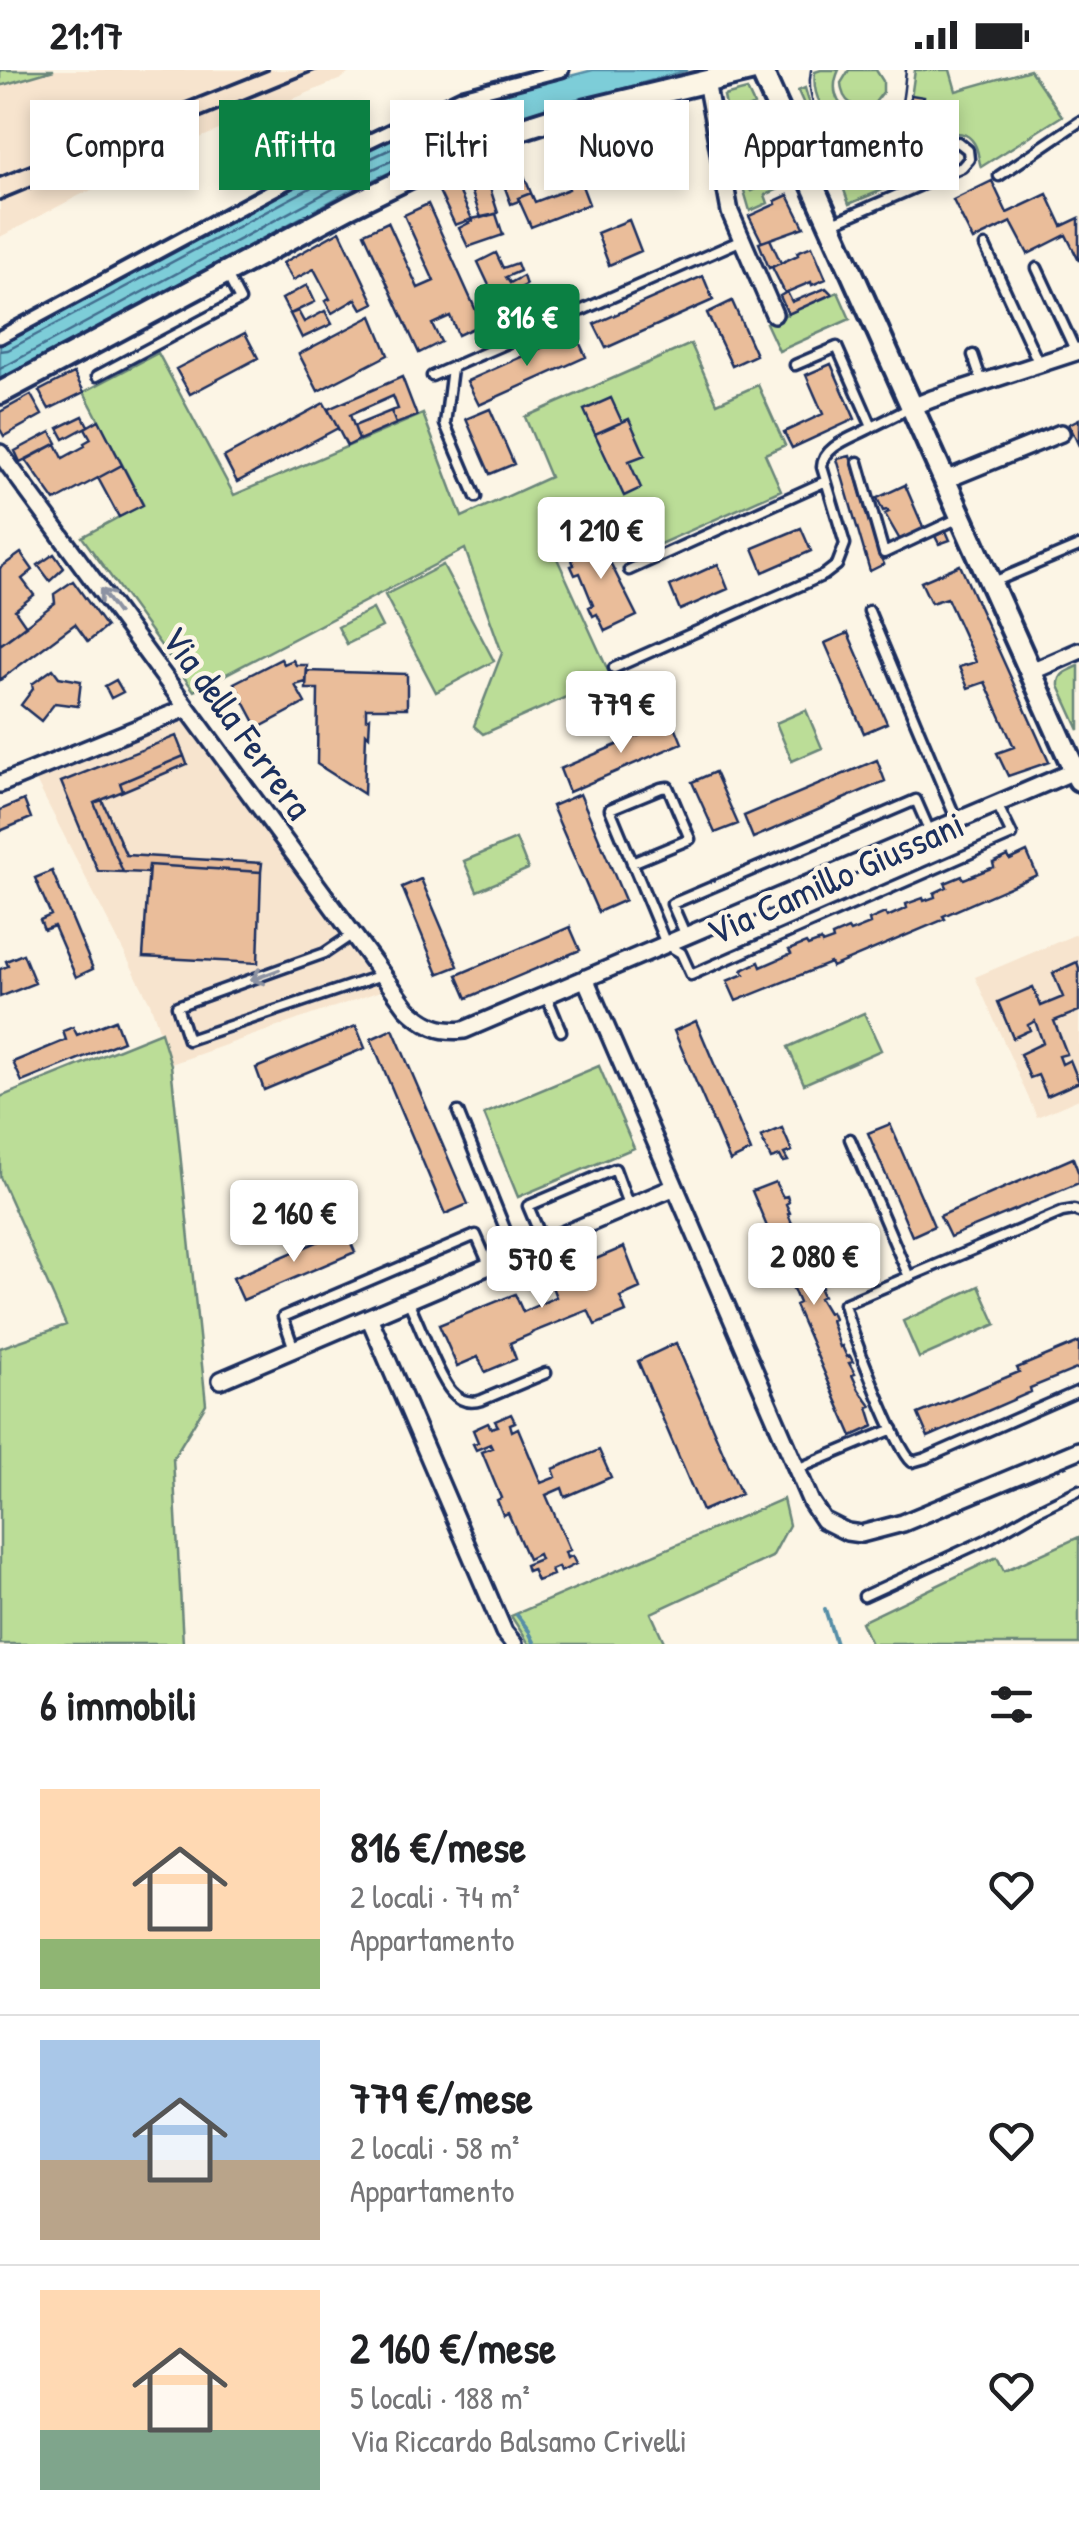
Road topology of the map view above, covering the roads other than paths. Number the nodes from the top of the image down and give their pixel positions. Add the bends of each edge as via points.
1 (562, 70) edge
2 (758, 70) edge
3 (706, 81) junction
4 (656, 92) junction
5 (658, 100) edge
6 (1079, 122) edge
7 (959, 143) edge
8 (959, 168) edge
9 (999, 176) dead end
10 (909, 190) edge
11 (831, 224) junction
12 (742, 240) junction
13 (984, 246) dead end
14 (1037, 268) dead end
15 (226, 273) junction
16 (774, 314) dead end
17 (0, 337) edge
18 (1078, 352) edge
19 (972, 355) dead end
20 (1038, 364) junction
21 (795, 365) dead end
22 (452, 368) junction
23 (97, 376) dead end
24 (432, 376) dead end
25 (982, 382) junction
26 (0, 394) edge
27 (912, 407) junction
28 (872, 428) junction
29 (1061, 433) dead end
30 (0, 452) edge
31 (858, 462) dead end
32 (945, 480) junction
33 (826, 481) junction
34 (476, 497) dead end
35 (962, 518) junction
36 (1079, 546) edge
37 (629, 570) dead end
38 (991, 584) junction
39 (869, 611) dead end
40 (1079, 652) edge
41 (614, 668) dead end
42 (1031, 672) junction
43 (188, 708) junction
44 (1077, 776) edge
45 (0, 784) edge
46 (997, 804) junction
47 (957, 821) junction
48 (930, 832) junction
49 (632, 863) junction
50 (353, 934) junction
51 (686, 936) junction
52 (666, 944) junction
53 (382, 975) junction
54 (585, 978) junction
55 (546, 996) junction
56 (428, 1026) joint
57 (560, 1031) dead end
58 (458, 1112) dead end
59 (850, 1139) dead end
60 (675, 1187) junction
61 (629, 1208) junction
62 (1079, 1212) edge
63 (544, 1244) junction
64 (516, 1256) junction
65 (490, 1267) junction
66 (909, 1276) junction
67 (408, 1301) junction
68 (369, 1317) junction
69 (294, 1350) junction
70 (546, 1373) dead end
71 (221, 1380) dead end
72 (1079, 1391) edge
73 (892, 1429) junction
74 (1077, 1454) edge
75 (796, 1469) junction
76 (1079, 1490) edge
77 (864, 1596) dead end
78 (514, 1644) edge

1 - 17 street via 463,96 321,164
2 - 3 street
2 - 11 street
3 - 4 street
3 - 12 street via 730,212
4 - 5 lane
4 - 15 street via 483,142
6 - 9 lane
7 - 8 lane via 969,159
10 - 11 lane
11 - 27 street
12 - 16 street
12 - 22 lane
13 - 20 lane
14 - 18 lane
15 - 23 lane via 240,300
15 - 26 street
18 - 20 street
19 - 25 lane
20 - 25 street
21 - 28 lane via 837,347
22 - 24 lane
22 - 34 lane via 445,424
25 - 27 street
27 - 28 lane
27 - 32 street
28 - 33 lane via 828,450 822,458
29 - 32 street
43 -> 30 street, Via della Ferrera
31 - 35 lane via 884,553
32 - 35 street
33 - 37 lane
33 - 41 lane via 844,544 837,565
35 - 38 street
36 - 38 lane
38 - 42 street
39 - 47 lane, Via Camillo Giussani
40 - 42 street
42 - 44 street
43 - 45 street
43 - 50 street, Via della Ferrera
44 - 46 street, Via Camillo Giussani
46 - 47 street, Via Camillo Giussani
46 - 52 lane, Via Camillo Giussani via 1012,834 691,975 681,953
47 - 48 street, Via Camillo Giussani
48 - 51 street, Via Camillo Giussani
48 - 51 lane, Via Camillo Giussani via 916,800 672,904
49 - 49 lane, Via Camillo Giussani via 610,809 668,787 690,839
49 - 52 lane, Via Camillo Giussani
50 - 53 street, Via della Ferrera
50 -> 53 lane via 326,953 177,1006 188,1040
51 - 52 street, Via Camillo Giussani
52 - 54 street, Via Camillo Giussani
53 - 56 street, Via della Ferrera
54 - 55 street, Via Camillo Giussani
54 - 60 street
55 - 56 street, Via Camillo Giussani via 464,1030
55 - 57 lane
58 - 64 lane
59 - 66 lane
60 - 61 street
60 - 75 street
61 - 63 street
61 - 63 lane via 615,1170 528,1206
62 - 66 lane via 1062,1212
63 - 64 street
64 - 65 street
65 - 67 street
65 - 69 lane via 476,1235 283,1316
66 - 73 lane via 844,1304
67 - 68 street
67 - 70 lane via 448,1388 463,1400 482,1400
68 - 69 street
68 - 78 street
69 - 71 street
72 - 73 lane via 914,1462
73 - 75 lane
74 - 75 street via 861,1534 823,1520
76 - 77 lane

